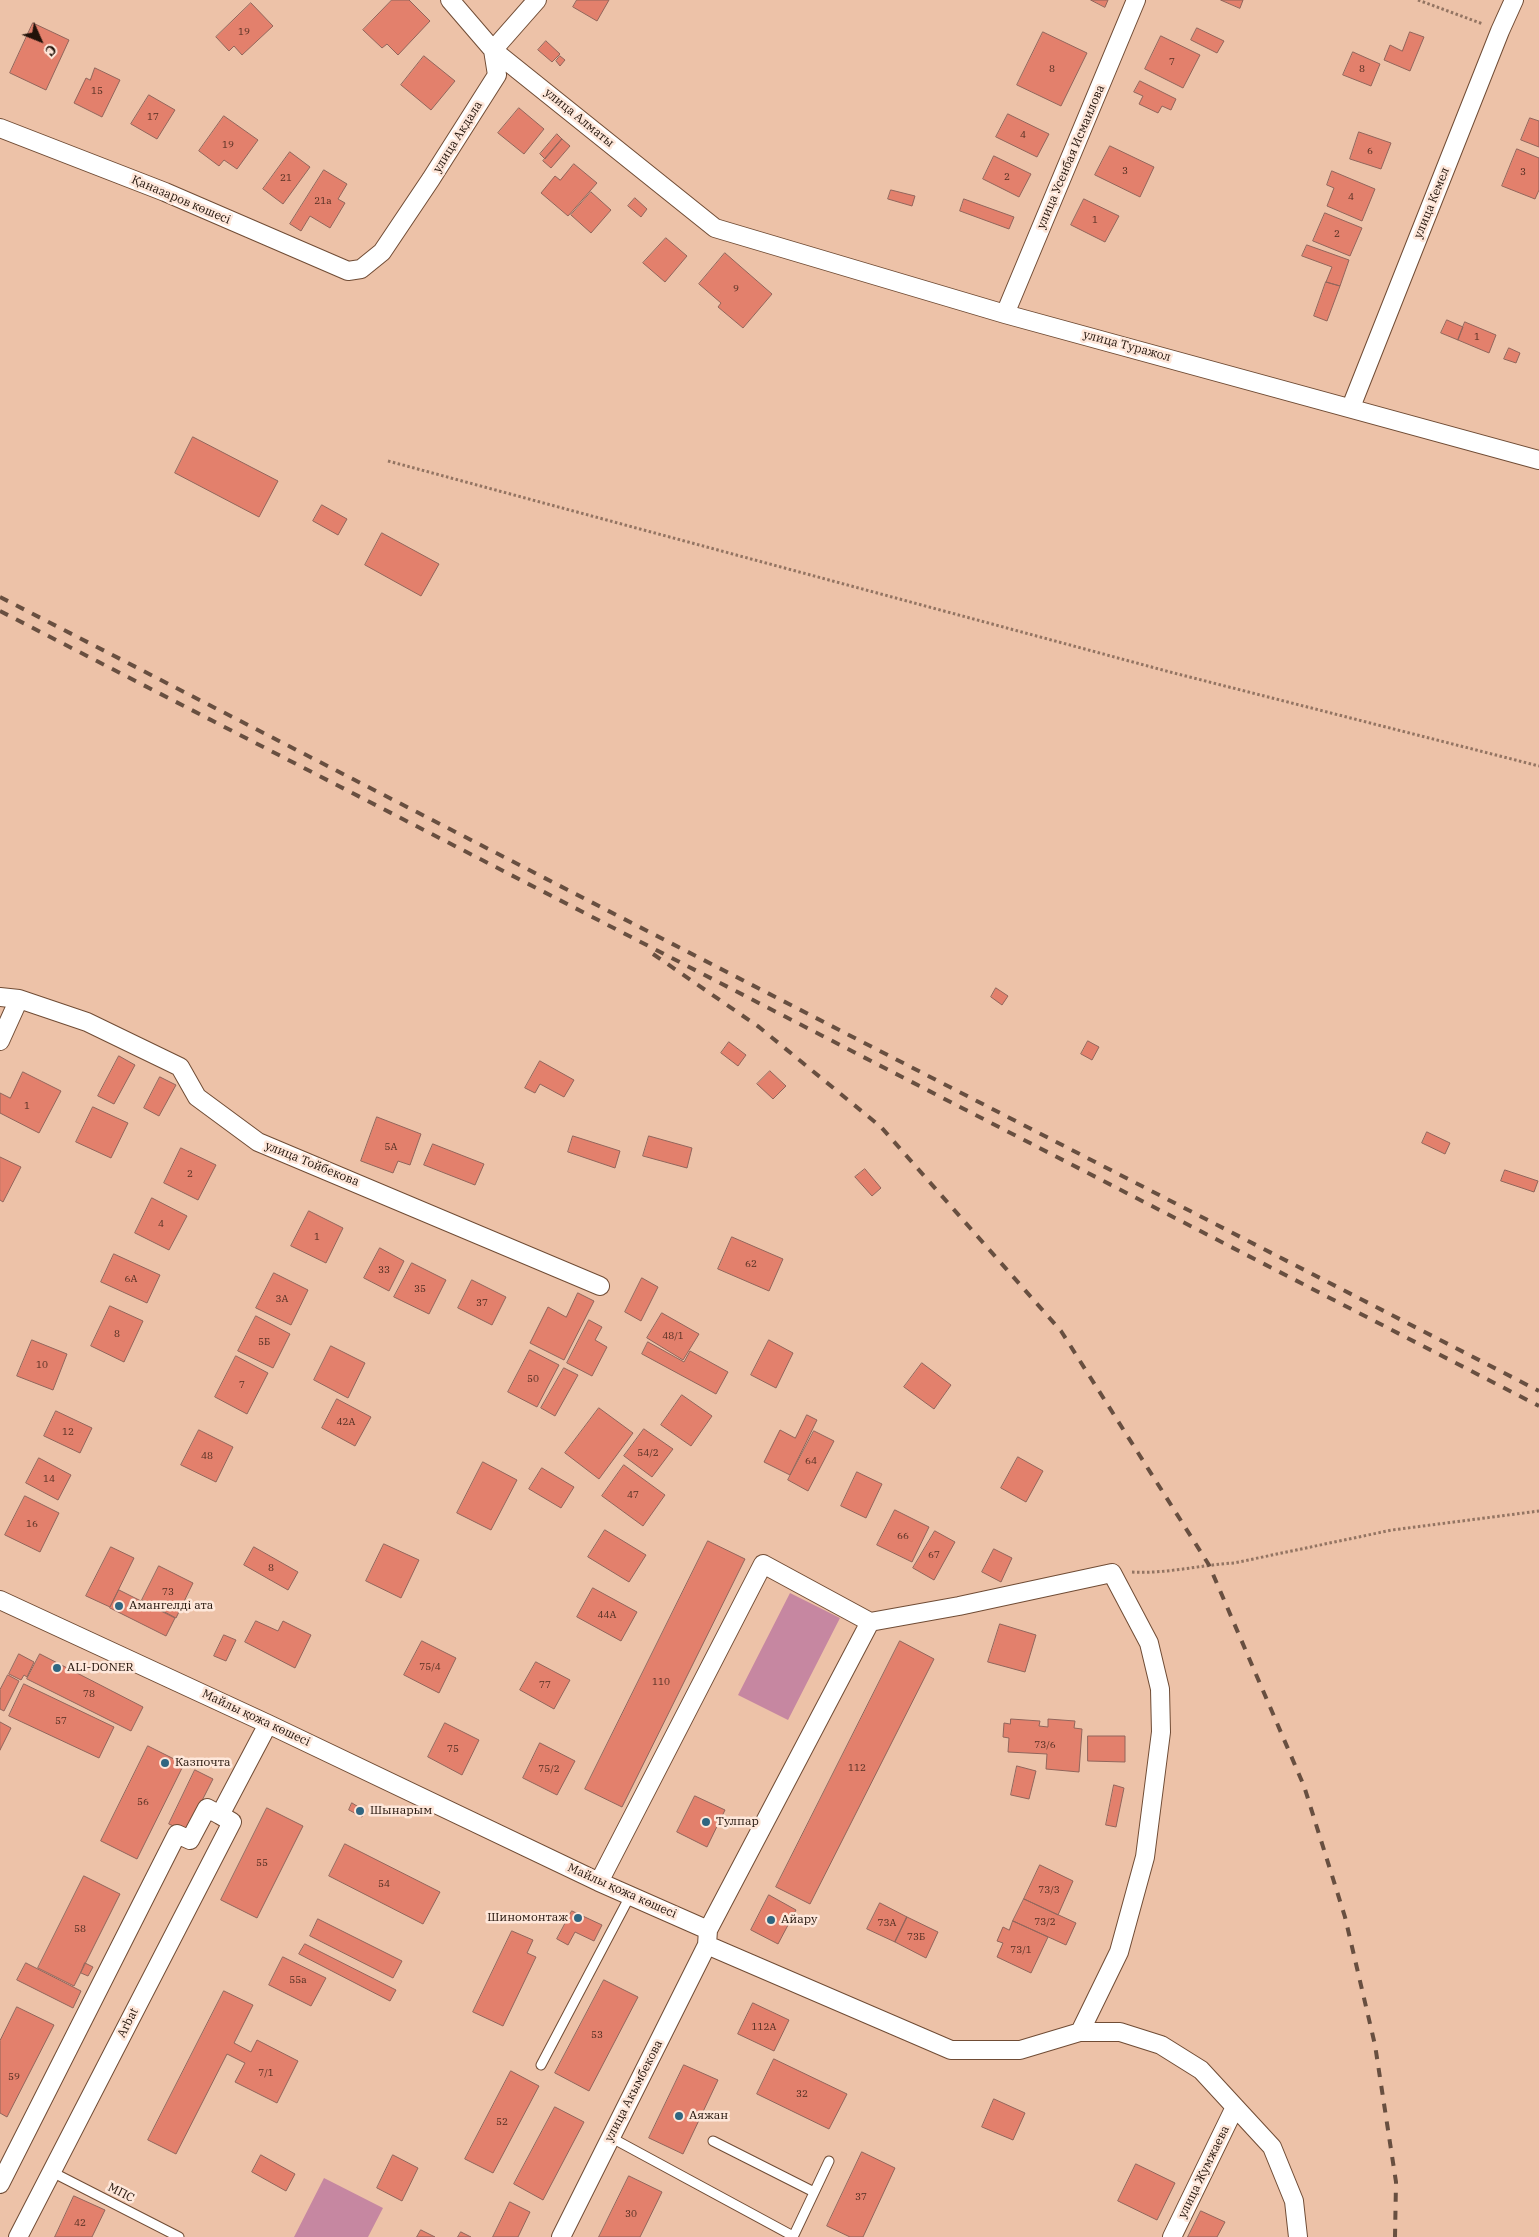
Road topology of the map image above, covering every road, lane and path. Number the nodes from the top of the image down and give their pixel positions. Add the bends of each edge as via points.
1 (450, 0) edge
2 (537, 0) edge
3 (1136, 0) edge
4 (1418, 0) edge
5 (1514, 0) edge
6 (1500, 31) junction
7 (493, 50) junction
8 (0, 128) edge
9 (715, 228) joint
10 (361, 270) joint
11 (1005, 314) junction
12 (1351, 407) junction
13 (1539, 460) edge
14 (388, 461) dead end
15 (1539, 766) edge
16 (0, 997) edge
17 (19, 999) junction
18 (0, 1041) edge
19 (600, 1286) dead end
20 (1539, 1511) edge
21 (1112, 1573) junction
22 (0, 1600) edge
23 (870, 1622) junction
24 (268, 1724) junction
25 (220, 1815) junction
26 (600, 1882) junction
27 (630, 1896) junction
28 (708, 1937) junction
29 (1080, 2032) junction
30 (541, 2065) dead end
31 (1235, 2107) junction
32 (610, 2137) junction
33 (713, 2141) dead end
34 (829, 2161) dead end
35 (52, 2172) junction
36 (0, 2184) edge
37 (814, 2192) junction
38 (18, 2237) edge
39 (179, 2237) edge
40 (561, 2237) edge
41 (793, 2237) edge
42 (1172, 2237) edge
43 (1298, 2237) edge

1 - 7 street, улица Алматы
2 - 7 street
3 - 11 street, улица Усенбая Исмаилова
4 - 6 path
5 - 6 street, улица Кемел
6 - 12 street, улица Кемел
7 - 9 street, улица Алматы
7 - 10 street, улица Акдала via 497,75 382,252
8 - 10 street, Қаназаров көшесі via 164,192 348,271
9 - 11 street, улица Туражол
11 - 12 street, улица Туражол
12 - 13 street, улица Туражол
14 - 15 path via 1170,672
16 - 17 street, улица Тойбекова
17 - 18 street
17 - 19 street, улица Тойбекова via 87,1022 180,1067 197,1097 258,1142
20 - 21 path via 1392,1530 1234,1564
21 - 23 street
21 - 29 street via 1149,1643 1160,1688 1161,1732 1140,1876 1119,1952
22 - 24 street, Майлы қожа көшесі
23 - 26 street via 763,1564
23 - 28 street, улица Акымбекова
24 - 25 street
24 - 26 street, Майлы қожа көшесі
25 - 35 street, Arbat via 232,1822
25 - 36 street via 207,1808 190,1840 177,1834
26 - 27 street, Майлы қожа көшесі
27 - 28 street, Майлы қожа көшесі
27 - 30 lane
28 - 29 street, Майлы қожа көшесі via 951,2050 1020,2050
28 - 32 street, улица Акымбекова
29 - 31 street, Майлы қожа көшесі via 1120,2032 1160,2046 1201,2070
31 - 42 street, улица Жумжаева
31 - 43 street, Майлы қожа көшесі via 1272,2147 1294,2201
32 - 40 street, улица Акымбекова
32 - 41 lane
33 - 37 lane
34 - 37 lane
35 - 38 street, Arbat
35 - 39 lane, МПС
37 - 41 lane

